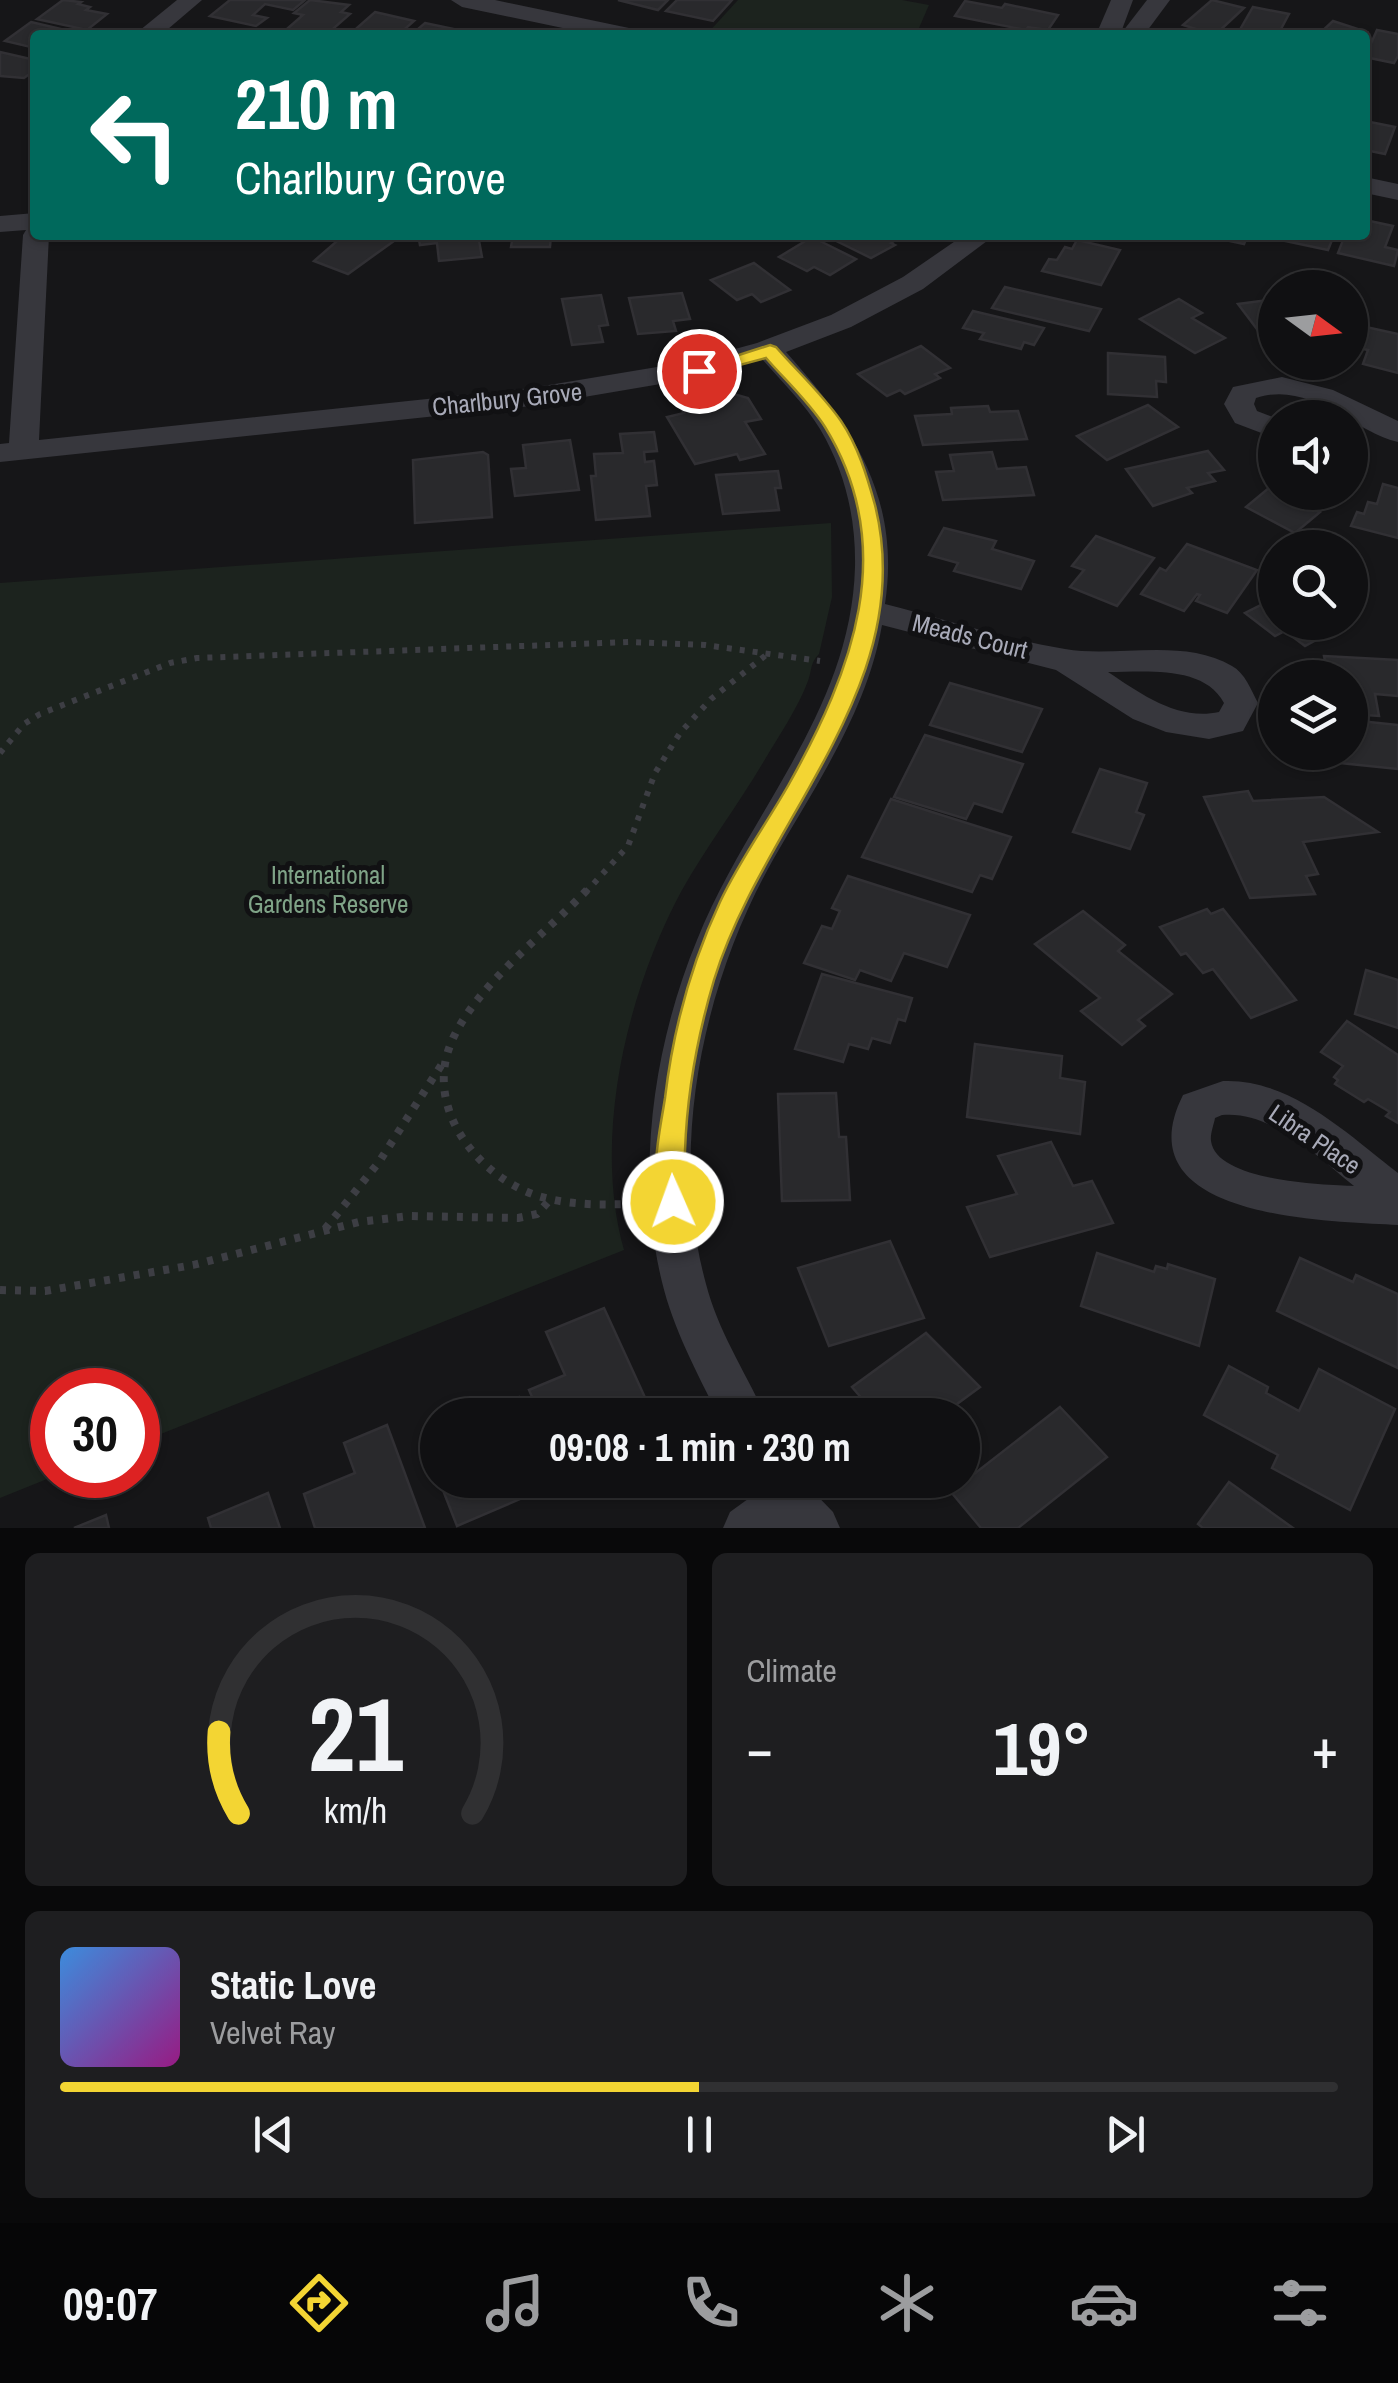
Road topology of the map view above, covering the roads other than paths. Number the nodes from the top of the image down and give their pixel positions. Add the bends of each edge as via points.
1 (192, 0) edge
2 (462, 0) edge
3 (1122, 0) edge
4 (1159, 0) edge
5 (153, 30) edge
6 (604, 30) edge
7 (1110, 30) edge
8 (1136, 30) edge
9 (1370, 186) edge
10 (1398, 192) edge
11 (30, 221) edge
12 (0, 224) edge
13 (35, 240) edge
14 (975, 240) edge
15 (770, 351) junction
16 (1323, 400) edge
17 (1368, 421) edge
18 (1258, 422) edge
19 (1398, 435) edge
20 (1368, 436) edge
21 (12, 452) edge
22 (872, 612) junction
23 (1068, 661) dead end
24 (1398, 1197) edge
25 (1398, 1207) edge
26 (733, 1398) edge
27 (793, 1502) edge
28 (747, 1528) edge

1 - 5 street
2 - 6 street
3 - 7 street
4 - 8 street
9 - 10 street
11 - 12 street
13 - 21 street
14 - 15 street, Charlbury Grove via 894,294
15 - 21 street, Charlbury Grove via 628,385
15 - 22 street via 832,424 856,472 870,526
16 - 18 street via 1276,383 1244,393 1239,404 1245,417
17 - 19 street
19 - 20 street
22 - 23 street, Meads Court
22 - 26 street via 832,726 732,902 684,1046 671,1151 683,1280
24 - 25 street, Libra Place via 1260,1101 1228,1096 1198,1107 1188,1126 1191,1152 1209,1174 1235,1189
27 - 28 street

